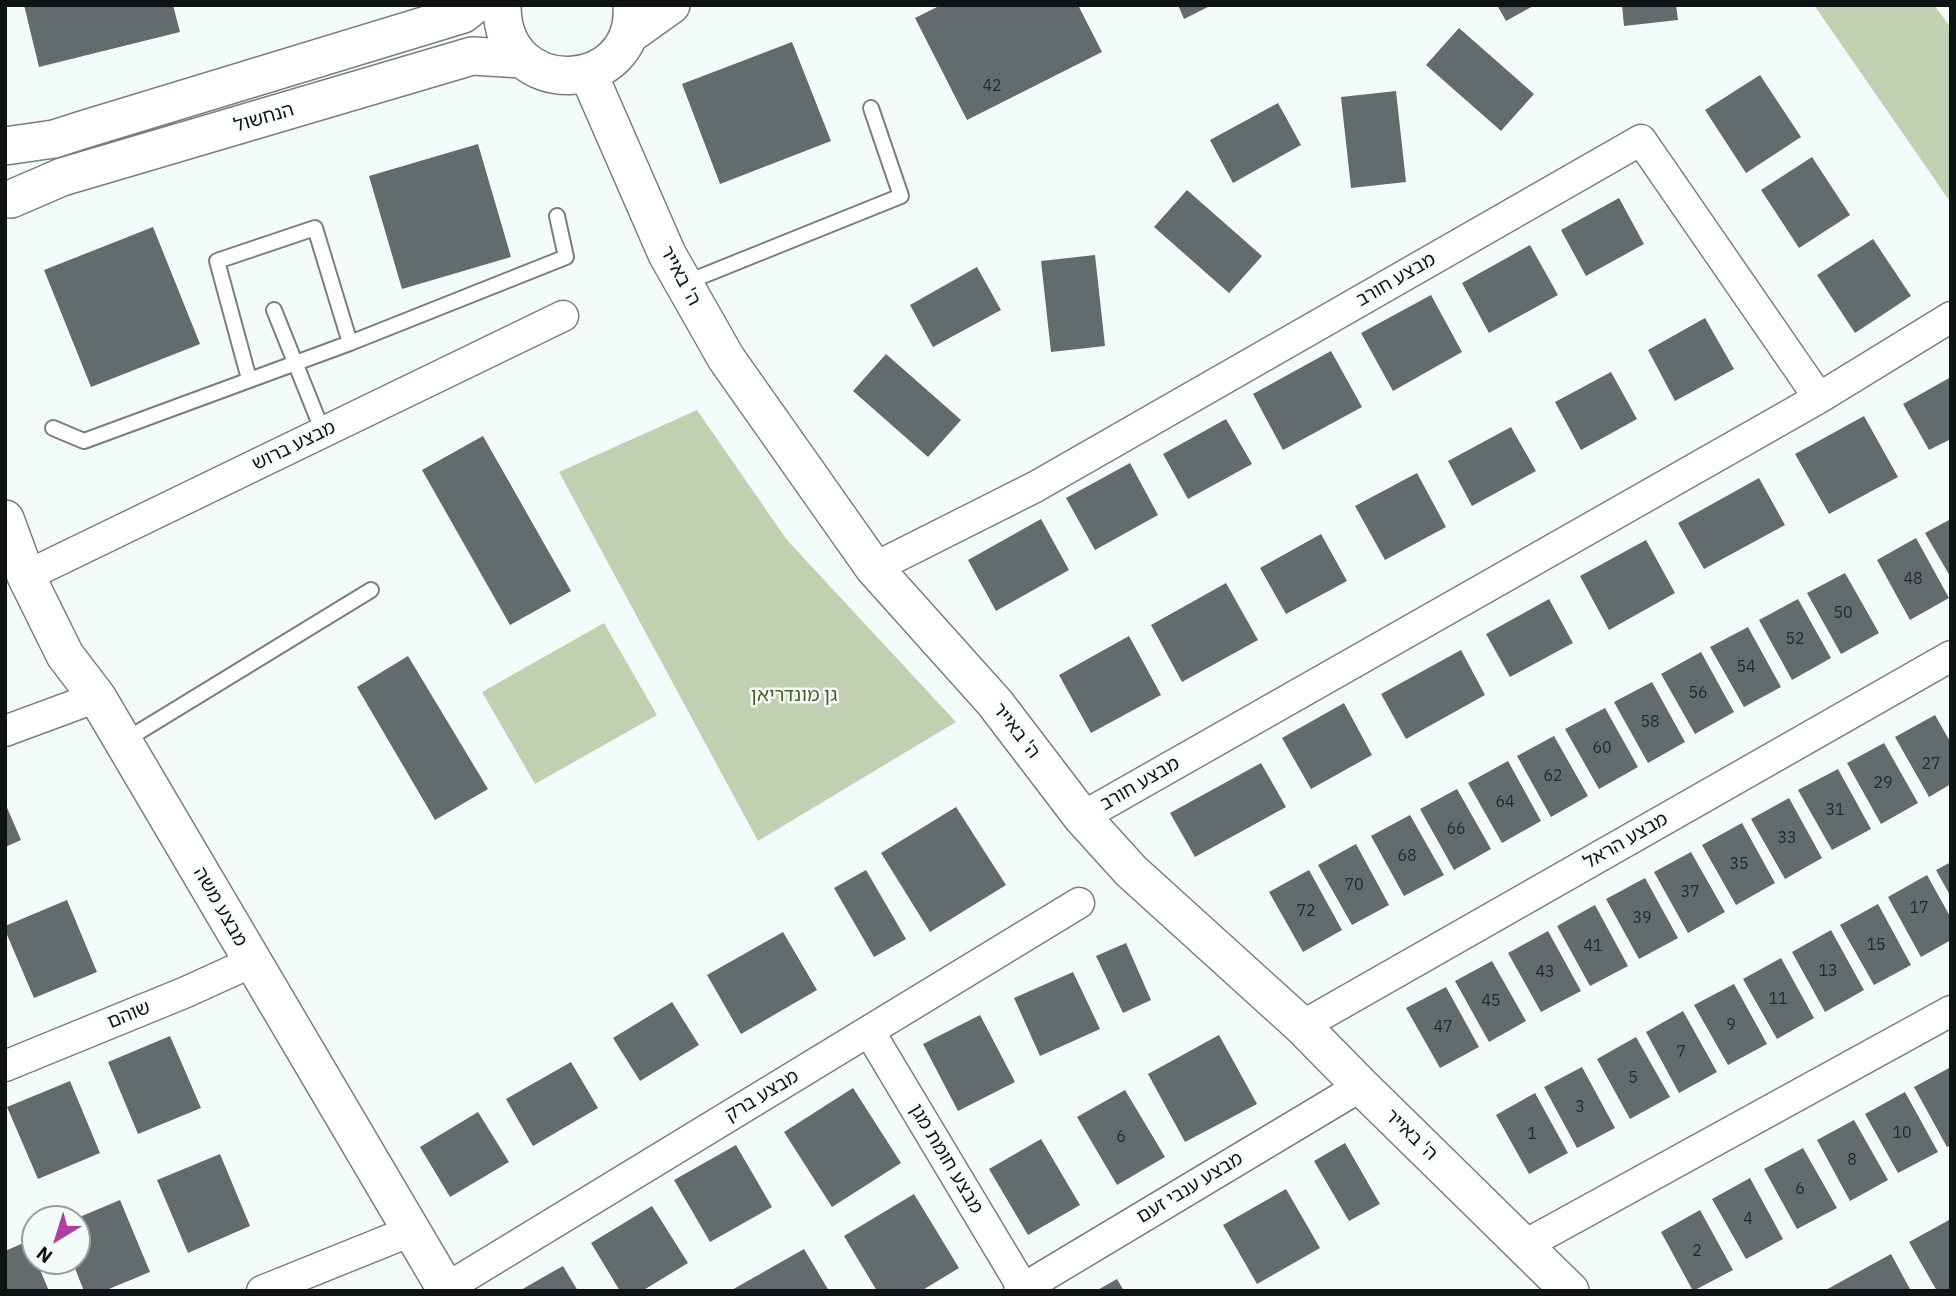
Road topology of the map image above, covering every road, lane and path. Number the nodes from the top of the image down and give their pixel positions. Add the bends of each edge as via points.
1 (474, 5) edge
2 (502, 5) edge
3 (671, 5) edge
4 (630, 20) edge
5 (522, 59) junction
6 (588, 73) junction
7 (871, 108) dead end
8 (5, 146) edge
9 (5, 156) edge
10 (8, 207) edge
11 (557, 216) dead end
12 (684, 284) junction
13 (274, 310) dead end
14 (563, 316) dead end
15 (1951, 317) edge
16 (350, 343) junction
17 (295, 362) junction
18 (250, 379) junction
19 (1819, 398) junction
20 (53, 428) dead end
21 (323, 432) junction
22 (5, 519) edge
23 (874, 568) junction
24 (26, 576) junction
25 (371, 590) dead end
26 (1951, 656) edge
27 (97, 697) junction
28 (5, 731) edge
29 (123, 742) junction
30 (1082, 817) junction
31 (1079, 903) dead end
32 (252, 962) junction
33 (1951, 1011) edge
34 (1302, 1026) junction
35 (869, 1031) junction
36 (5, 1066) edge
37 (1360, 1086) junction
38 (411, 1231) junction
39 (1525, 1245) junction
40 (1021, 1289) edge
41 (446, 1290) edge
42 (261, 1291) edge
43 (1570, 1291) edge

1 - 8 street via 463,14 54,139
2 - 5 street via 509,42
3 - 4 street
4 - 6 street via 619,51
5 - 6 street, הנחשול via 554,75
5 - 10 street, הנחשול via 472,56 62,177
6 - 12 street, ה' באייר
7 - 12 lane via 901,196
9 - 10 street, הנחשול via 13,181
11 - 16 lane via 566,257
12 - 23 street, ה' באייר via 726,358
13 - 17 lane
14 - 21 street, מבצע ברוש
15 - 19 street, מבצע חורב
16 - 17 lane
16 - 18 lane via 315,228 217,261
17 - 18 lane
17 - 21 lane
18 - 20 lane via 83,442
19 - 23 street, מבצע חורב via 1641,140 1035,488
19 - 30 street, מבצע חורב
21 - 24 street, מבצע ברוש
22 - 24 street, מבצע משה
23 - 30 street, ה' באייר via 995,703
24 - 27 street, מבצע משה via 65,655
25 - 29 lane
26 - 34 street, מבצע הראל
27 - 28 street
27 - 29 street, מבצע משה
29 - 32 street, מבצע משה
30 - 34 street, ה' באייר via 1131,871
31 - 35 street, מבצע ברק
32 - 36 street, שוהם
32 - 38 street, מבצע משה
33 - 39 street
34 - 37 street, ה' באייר
35 - 40 street, מבצע חומת מגן
35 - 41 street, מבצע ברק
37 - 39 street, ה' באייר
37 - 40 street, מבצע ענבי זעם
38 - 41 street, מבצע משה
38 - 42 street
39 - 43 street, ה' באייר

